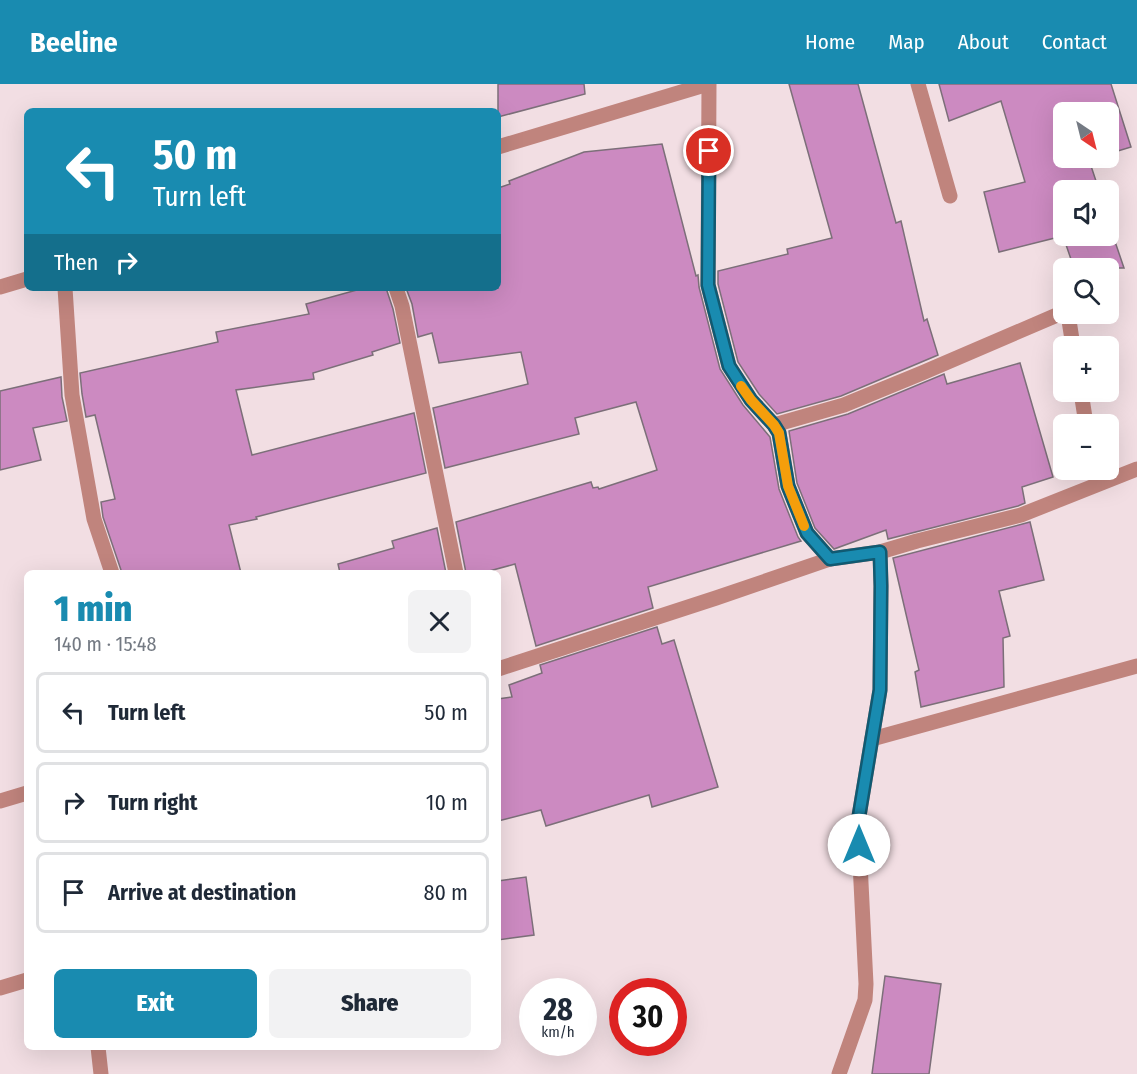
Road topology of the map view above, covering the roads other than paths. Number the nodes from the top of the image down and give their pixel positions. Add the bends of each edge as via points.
1 (708, 84) edge
2 (918, 84) edge
3 (501, 146) edge
4 (950, 196) dead end
5 (24, 280) edge
6 (0, 287) edge
7 (65, 291) edge
8 (397, 291) edge
9 (1053, 317) edge
10 (774, 425) junction
11 (1137, 470) edge
12 (1119, 473) edge
13 (1089, 480) edge
14 (880, 552) junction
15 (830, 559) junction
16 (111, 570) edge
17 (455, 570) edge
18 (1137, 666) edge
19 (501, 668) edge
20 (872, 739) junction
21 (24, 795) edge
22 (0, 801) edge
23 (24, 981) edge
24 (0, 988) edge
25 (98, 1050) edge
26 (101, 1074) edge
27 (839, 1074) edge

1 - 3 street
1 - 10 street via 708,285 729,366 751,400
2 - 4 street
5 - 6 street
7 - 16 street via 72,395 94,519
8 - 17 street
9 - 10 street via 844,405
10 - 15 street via 779,433 788,486 807,533
11 - 12 street
13 - 14 street via 1021,515
14 - 15 street
14 - 20 street via 880,690
15 - 19 street
18 - 20 street
20 - 27 street via 858,822 865,1000
21 - 22 street
23 - 24 street
25 - 26 street

